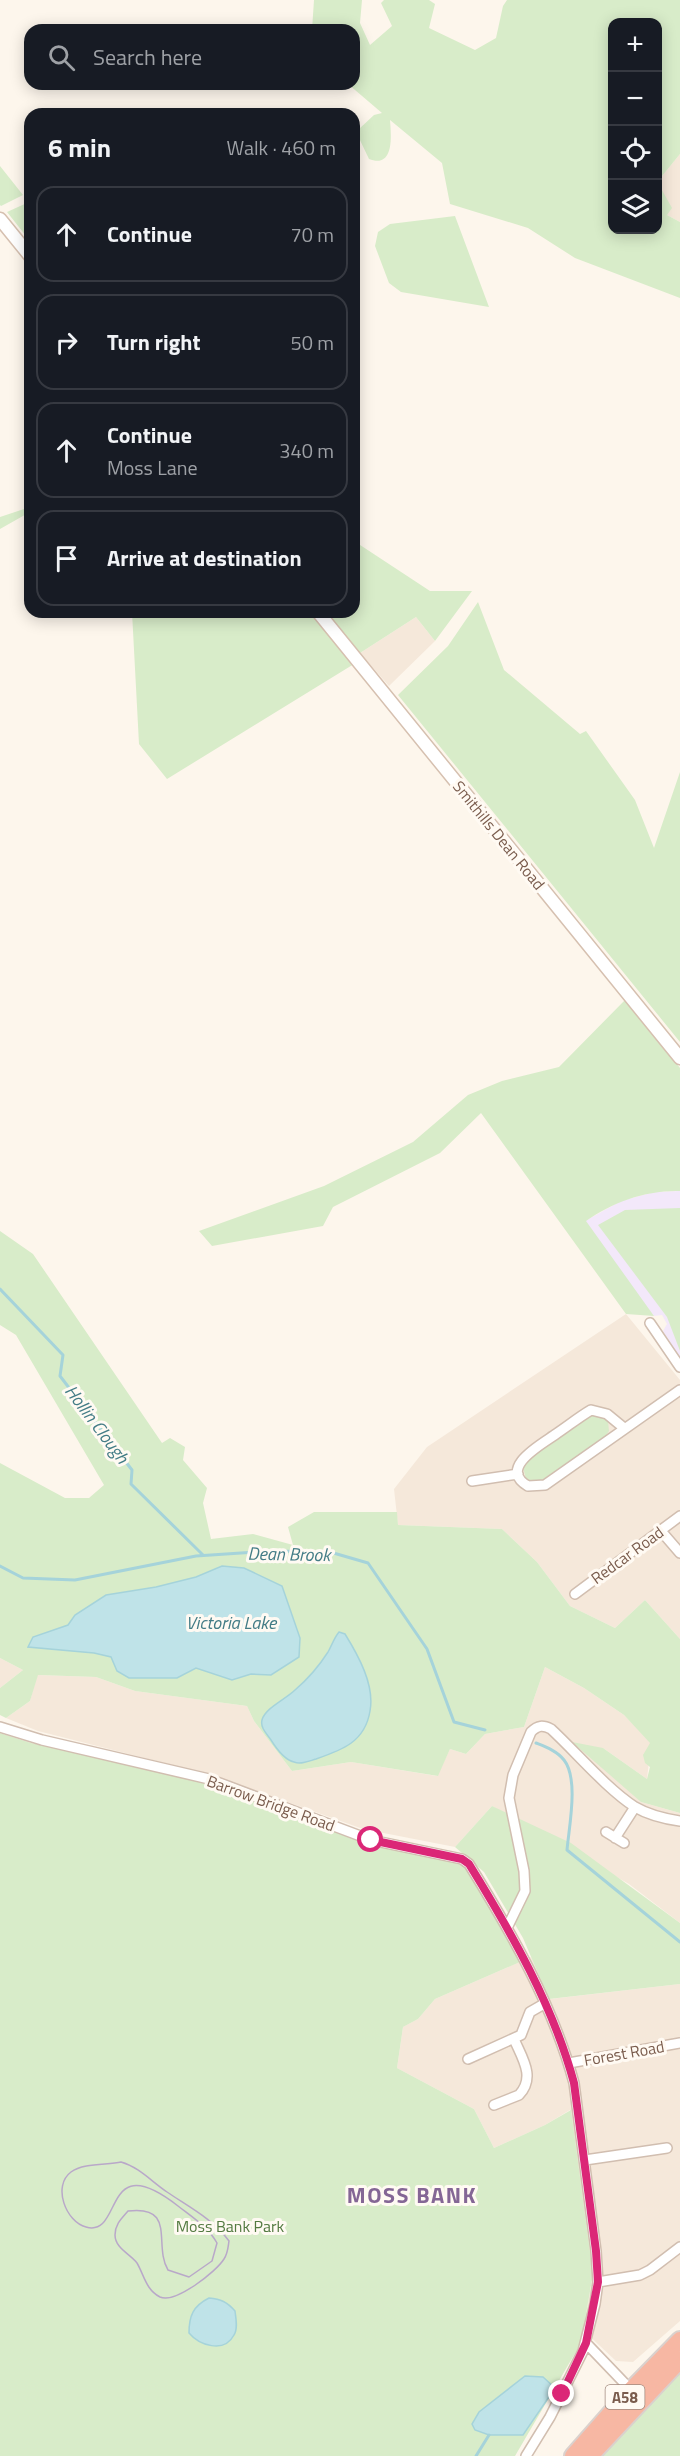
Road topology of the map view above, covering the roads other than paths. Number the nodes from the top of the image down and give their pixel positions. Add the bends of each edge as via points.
1 (0, 219) edge
2 (24, 249) edge
3 (323, 618) edge
4 (680, 1058) edge
5 (650, 1323) dead end
6 (680, 1367) edge
7 (680, 1390) edge
8 (624, 1428) junction
9 (518, 1474) junction
10 (472, 1481) dead end
11 (680, 1516) edge
12 (661, 1531) junction
13 (680, 1553) edge
14 (575, 1594) dead end
15 (0, 1727) edge
16 (635, 1806) junction
17 (680, 1821) edge
18 (606, 1832) dead end
19 (615, 1838) junction
20 (624, 1844) dead end
21 (508, 1926) junction
22 (544, 2004) junction
23 (514, 2039) junction
24 (680, 2043) edge
25 (468, 2059) dead end
26 (569, 2063) junction
27 (494, 2105) dead end
28 (667, 2148) dead end
29 (585, 2160) junction
30 (680, 2247) edge
31 (598, 2282) junction
32 (680, 2340) edge
33 (586, 2343) junction
34 (680, 2360) edge
35 (631, 2390) junction
36 (526, 2456) edge
37 (573, 2456) edge
38 (590, 2456) edge

1 - 2 street
3 - 4 street, Smithills Dean Road
5 - 6 street
7 - 8 street
8 - 9 street via 544,1485 528,1486
8 - 9 street via 608,1414 591,1410 526,1455
9 - 10 street
11 - 12 street, Redcar Road
12 - 13 street
12 - 14 street, Redcar Road
15 - 21 street, Barrow Bridge Road via 209,1779 371,1840 462,1859
16 - 17 street
16 - 19 street
16 - 21 street via 551,1729 544,1725 536,1727 513,1775 509,1798 525,1891
18 - 19 street
19 - 20 street
21 - 22 street, Barrow Bridge Road
22 - 23 street via 530,2012 525,2029
22 - 26 street, Barrow Bridge Road
23 - 25 street
23 - 27 street via 528,2078 519,2095
24 - 26 street, Forest Road
26 - 29 street, Barrow Bridge Road
28 - 29 street
29 - 31 street, Barrow Bridge Road
30 - 31 street via 640,2275
31 - 33 street, Barrow Bridge Road
32 - 35 highway, A58
33 - 35 street
33 - 36 street, Barrow Bridge Road
34 - 38 highway, A58
35 - 37 highway, A58

